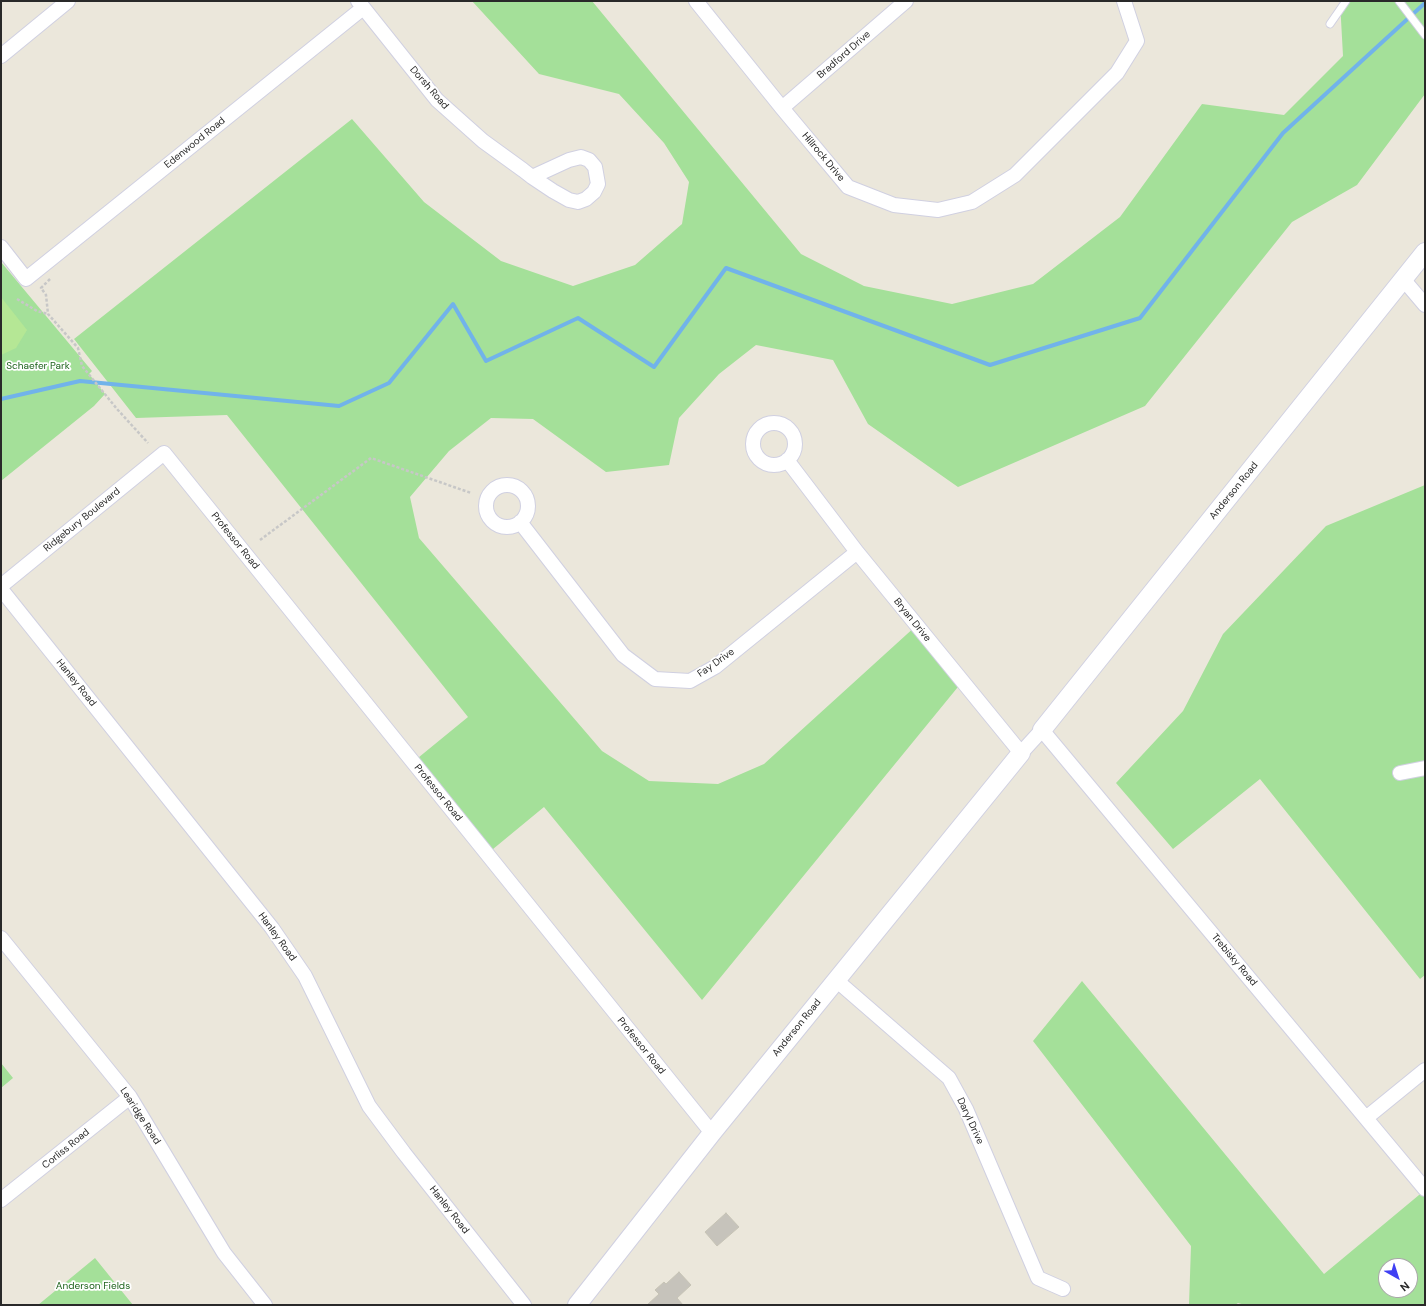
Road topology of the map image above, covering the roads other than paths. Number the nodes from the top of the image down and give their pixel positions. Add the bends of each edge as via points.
1 (68, 1) edge
2 (696, 1) edge
3 (906, 1) edge
4 (1124, 1) edge
5 (1346, 1) edge
6 (1399, 1) edge
7 (360, 4) edge
8 (1330, 24) dead end
9 (1425, 35) edge
10 (1, 56) edge
11 (782, 108) junction
12 (532, 177) dead end
13 (1, 247) edge
14 (1425, 252) edge
15 (1403, 279) junction
16 (1425, 305) edge
17 (164, 453) joint
18 (787, 460) dead end
19 (520, 522) dead end
20 (857, 552) junction
21 (1, 587) edge
22 (1042, 730) junction
23 (1021, 753) junction
24 (1425, 768) edge
25 (1400, 773) dead end
26 (1, 938) edge
27 (836, 980) junction
28 (1425, 1070) edge
29 (130, 1097) junction
30 (1366, 1118) junction
31 (712, 1133) junction
32 (1425, 1189) edge
33 (1, 1200) edge
34 (1063, 1289) dead end
35 (265, 1305) edge
36 (524, 1305) edge
37 (577, 1305) edge

1 - 10 street
2 - 11 street, Hillrock Drive
3 - 11 street, Bradford Drive
4 - 11 street, Hillrock Drive via 1137,41 1117,73 1015,175 972,202 938,210 894,205 848,187
5 - 8 lane
6 - 9 lane
7 - 12 street, Dorsh Road via 438,100 483,141
7 - 13 street, Edenwood Road via 26,278
14 - 15 street, Anderson Road
15 - 16 street
15 - 22 street, Anderson Road
17 - 21 street, Ridgebury Boulevard
17 - 31 street, Professor Road
18 - 20 street, Bryan Drive
19 - 20 street, Fay Drive via 623,655 655,679 690,681 715,667
20 - 23 street, Bryan Drive
21 - 36 street, Hanley Road via 272,928 305,976 369,1106
22 - 23 street
22 - 30 street, Trebisky Road
23 - 27 street, Anderson Road
24 - 25 street
26 - 29 street, Learidge Road
27 - 31 street, Anderson Road
27 - 34 street, Daryl Drive via 949,1078 966,1110 1038,1278
28 - 30 street
29 - 33 street, Corliss Road
29 - 35 street, Learidge Road via 224,1254
30 - 32 street, Trebisky Road
31 - 37 street, Anderson Road

